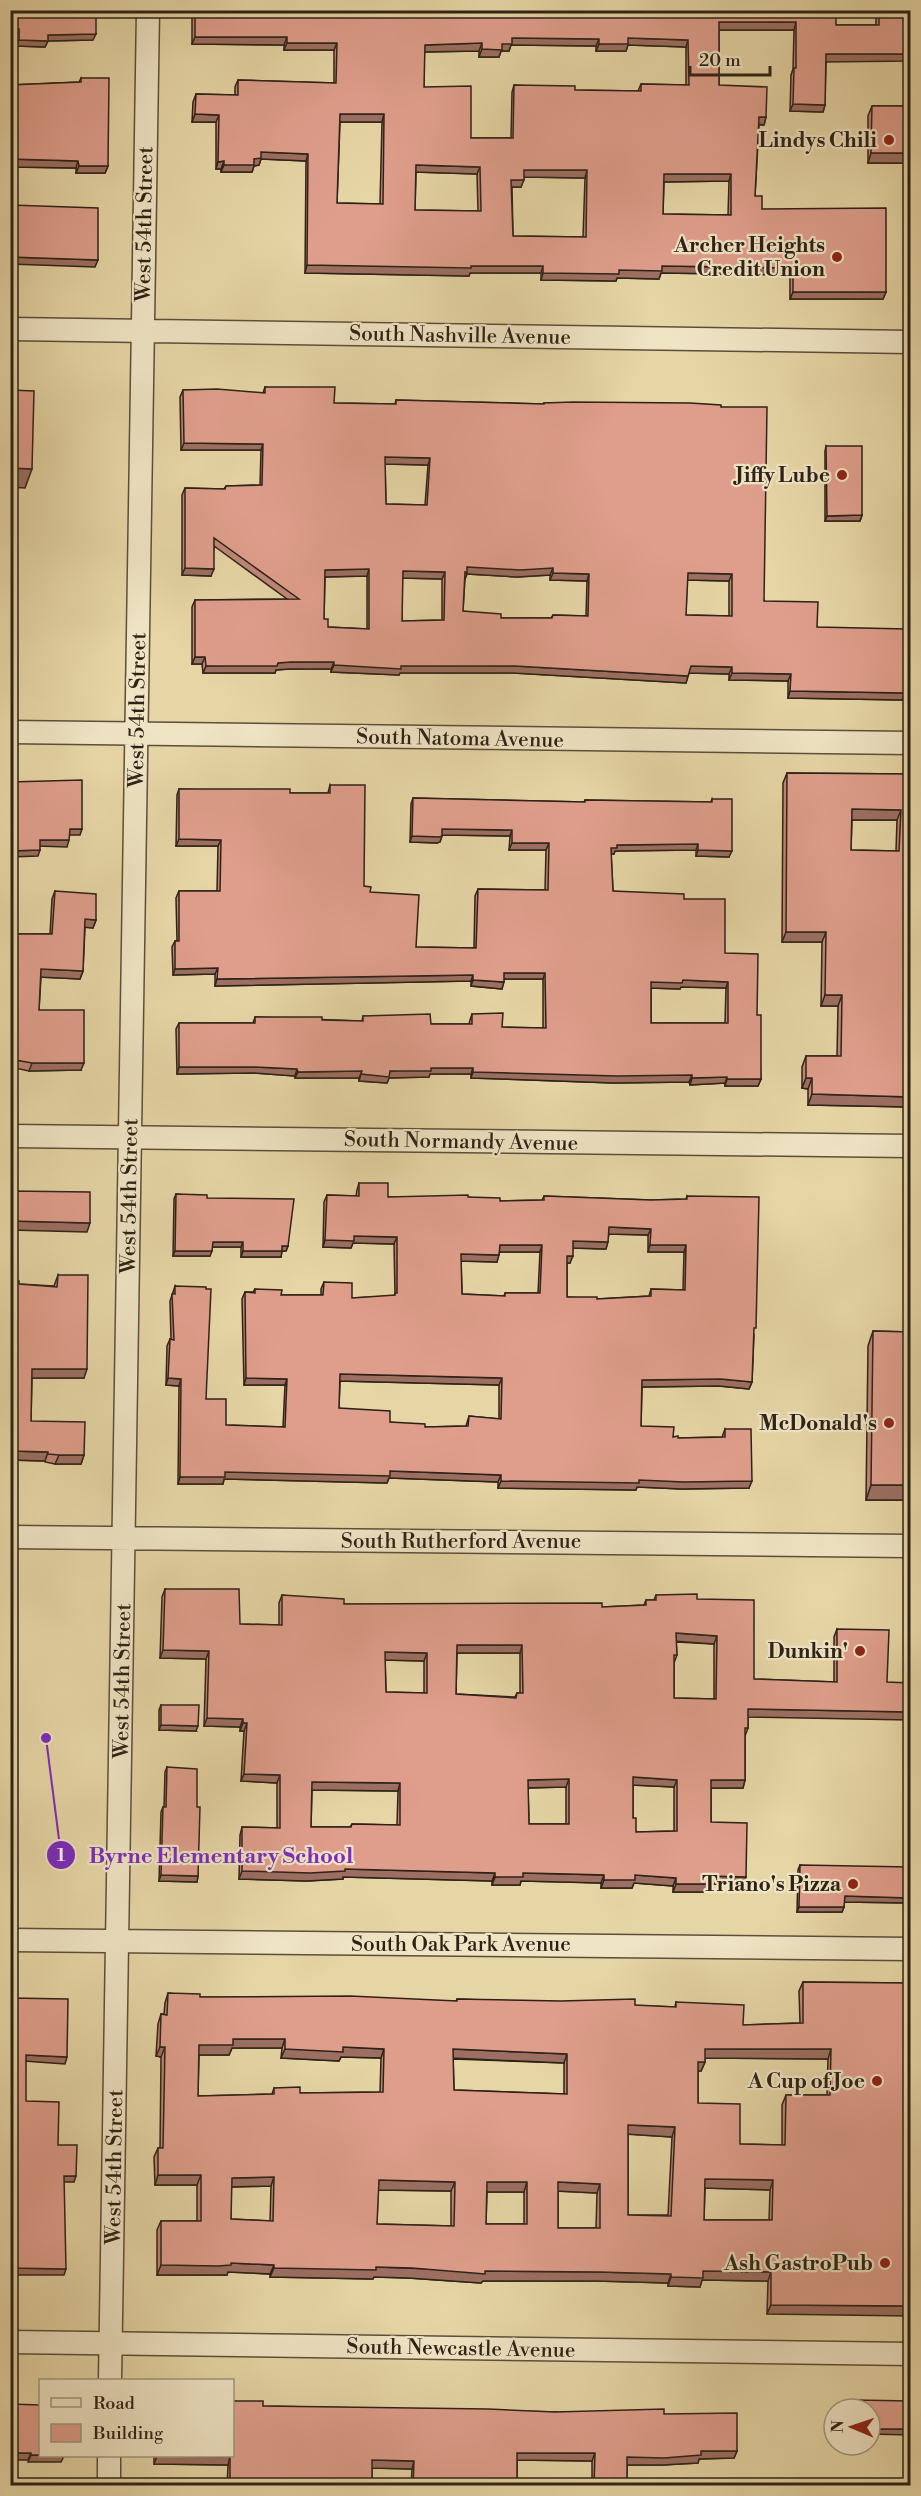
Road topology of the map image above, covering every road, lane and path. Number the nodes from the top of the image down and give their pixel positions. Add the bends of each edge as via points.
1 (148, 10) edge
2 (10, 329) edge
3 (143, 331) junction
4 (910, 342) edge
5 (10, 732) edge
6 (136, 734) junction
7 (910, 743) edge
8 (10, 1136) edge
9 (130, 1137) junction
10 (910, 1146) edge
11 (10, 1537) edge
12 (123, 1539) junction
13 (910, 1546) edge
14 (10, 1940) edge
15 (118, 1942) junction
16 (910, 1949) edge
17 (10, 2342) edge
18 (111, 2343) junction
19 (910, 2354) edge
20 (110, 2379) edge
21 (109, 2457) edge
22 (109, 2486) edge

1 - 3 street, West 54th Street
2 - 3 street, South Nashville Avenue
3 - 4 street, South Nashville Avenue
3 - 6 street, West 54th Street
5 - 6 street, South Natoma Avenue
6 - 7 street, South Natoma Avenue
6 - 9 street, West 54th Street
8 - 9 street, South Normandy Avenue
9 - 10 street, South Normandy Avenue
9 - 12 street, West 54th Street
11 - 12 street, South Rutherford Avenue
12 - 13 street, South Rutherford Avenue
12 - 15 street, West 54th Street
14 - 15 street, South Oak Park Avenue
15 - 16 street, South Oak Park Avenue
15 - 18 street, West 54th Street
17 - 18 street, South Newcastle Avenue
18 - 19 street, South Newcastle Avenue
18 - 20 street, West 54th Street
21 - 22 street

